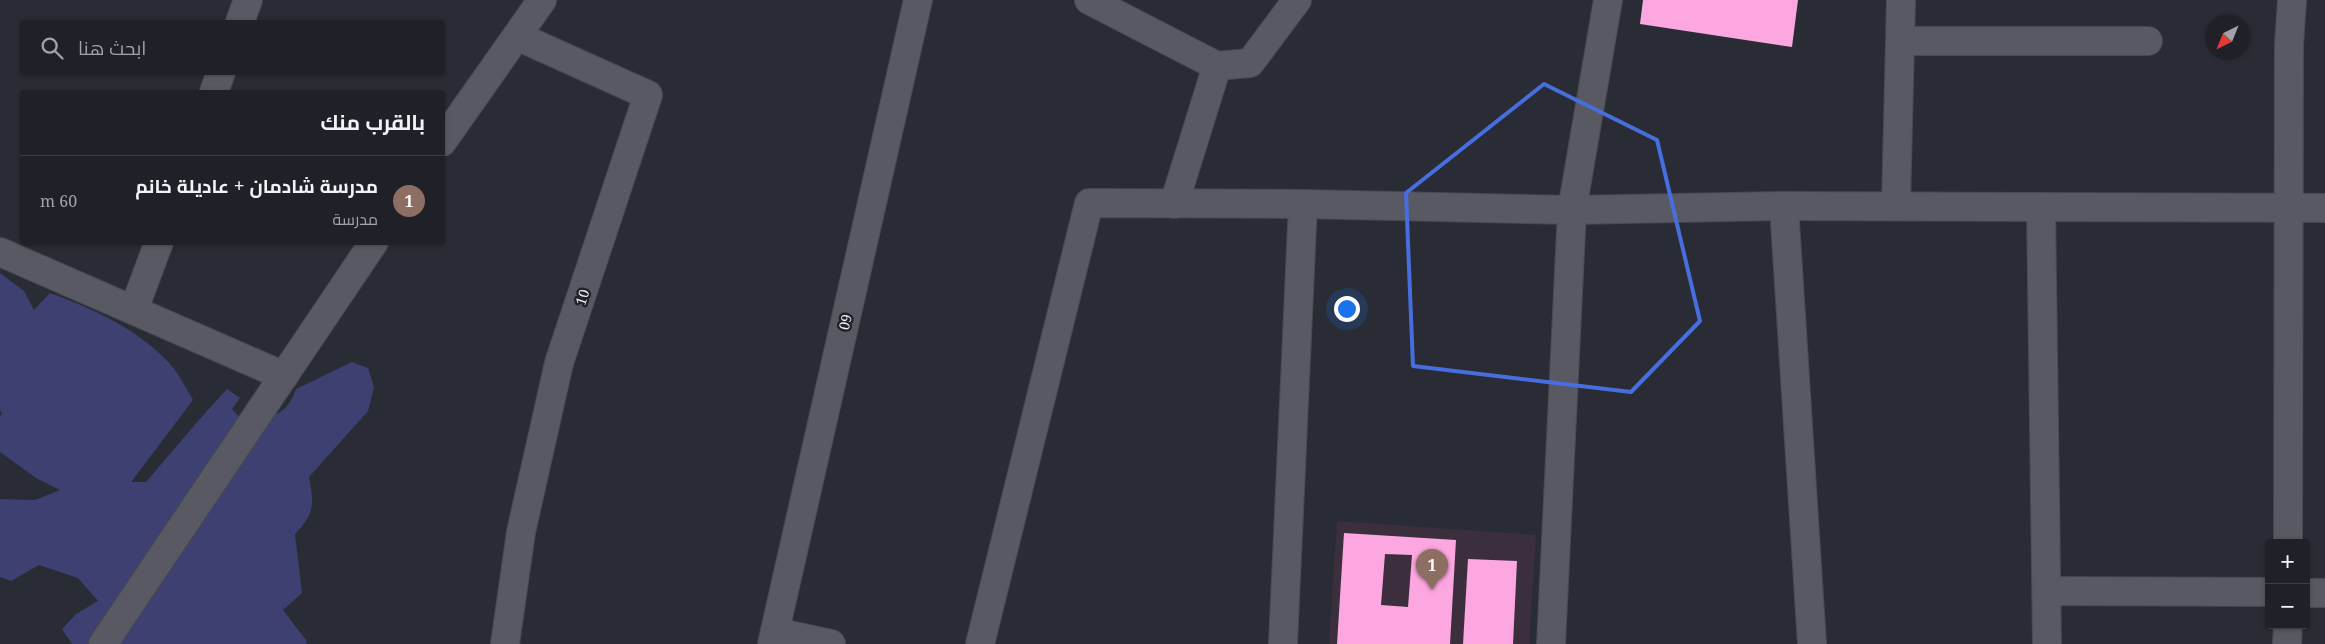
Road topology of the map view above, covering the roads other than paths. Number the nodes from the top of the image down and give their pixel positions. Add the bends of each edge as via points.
1 (248, 0) edge
2 (542, 0) edge
3 (918, 0) edge
4 (1089, 0) edge
5 (1297, 0) edge
6 (1608, 0) edge
7 (1901, 0) edge
8 (2292, 0) edge
9 (241, 20) edge
10 (517, 36) junction
11 (1901, 41) junction
12 (2148, 42) dead end
13 (1217, 66) junction
14 (220, 75) edge
15 (215, 90) edge
16 (445, 138) edge
17 (1174, 204) junction
18 (1303, 204) junction
19 (1784, 206) junction
20 (1896, 206) junction
21 (2041, 207) junction
22 (2289, 207) junction
23 (2325, 208) edge
24 (1572, 210) junction
25 (157, 245) edge
26 (372, 245) edge
27 (0, 252) edge
28 (134, 310) junction
29 (284, 376) junction
30 (2288, 539) edge
31 (2047, 591) junction
32 (2265, 592) edge
33 (2310, 593) edge
34 (2325, 593) edge
35 (2288, 629) edge
36 (774, 638) edge
37 (103, 644) edge
38 (505, 644) edge
39 (831, 644) edge
40 (980, 644) edge
41 (1283, 644) edge
42 (1551, 644) edge
43 (1812, 644) edge
44 (2047, 644) edge
45 (2287, 644) edge

1 - 9 street
2 - 10 street
3 - 36 street, 09
4 - 13 street
5 - 13 street via 1250,63
6 - 24 street
7 - 11 street
8 - 22 street
10 - 16 street
10 - 38 street, 10 via 648,95 559,364 521,532
11 - 12 street
11 - 20 street
13 - 17 street
14 - 15 street
17 - 18 street
17 - 40 street via 1089,203
18 - 24 street
18 - 41 street
19 - 20 street
19 - 24 street
19 - 43 street
20 - 21 street
21 - 22 street
21 - 31 street
22 - 23 street
22 - 30 street
24 - 42 street
25 - 28 street
26 - 29 street
27 - 28 street
28 - 29 street
29 - 37 street
31 - 32 street
31 - 44 street
33 - 34 street
35 - 45 street
36 - 39 street

